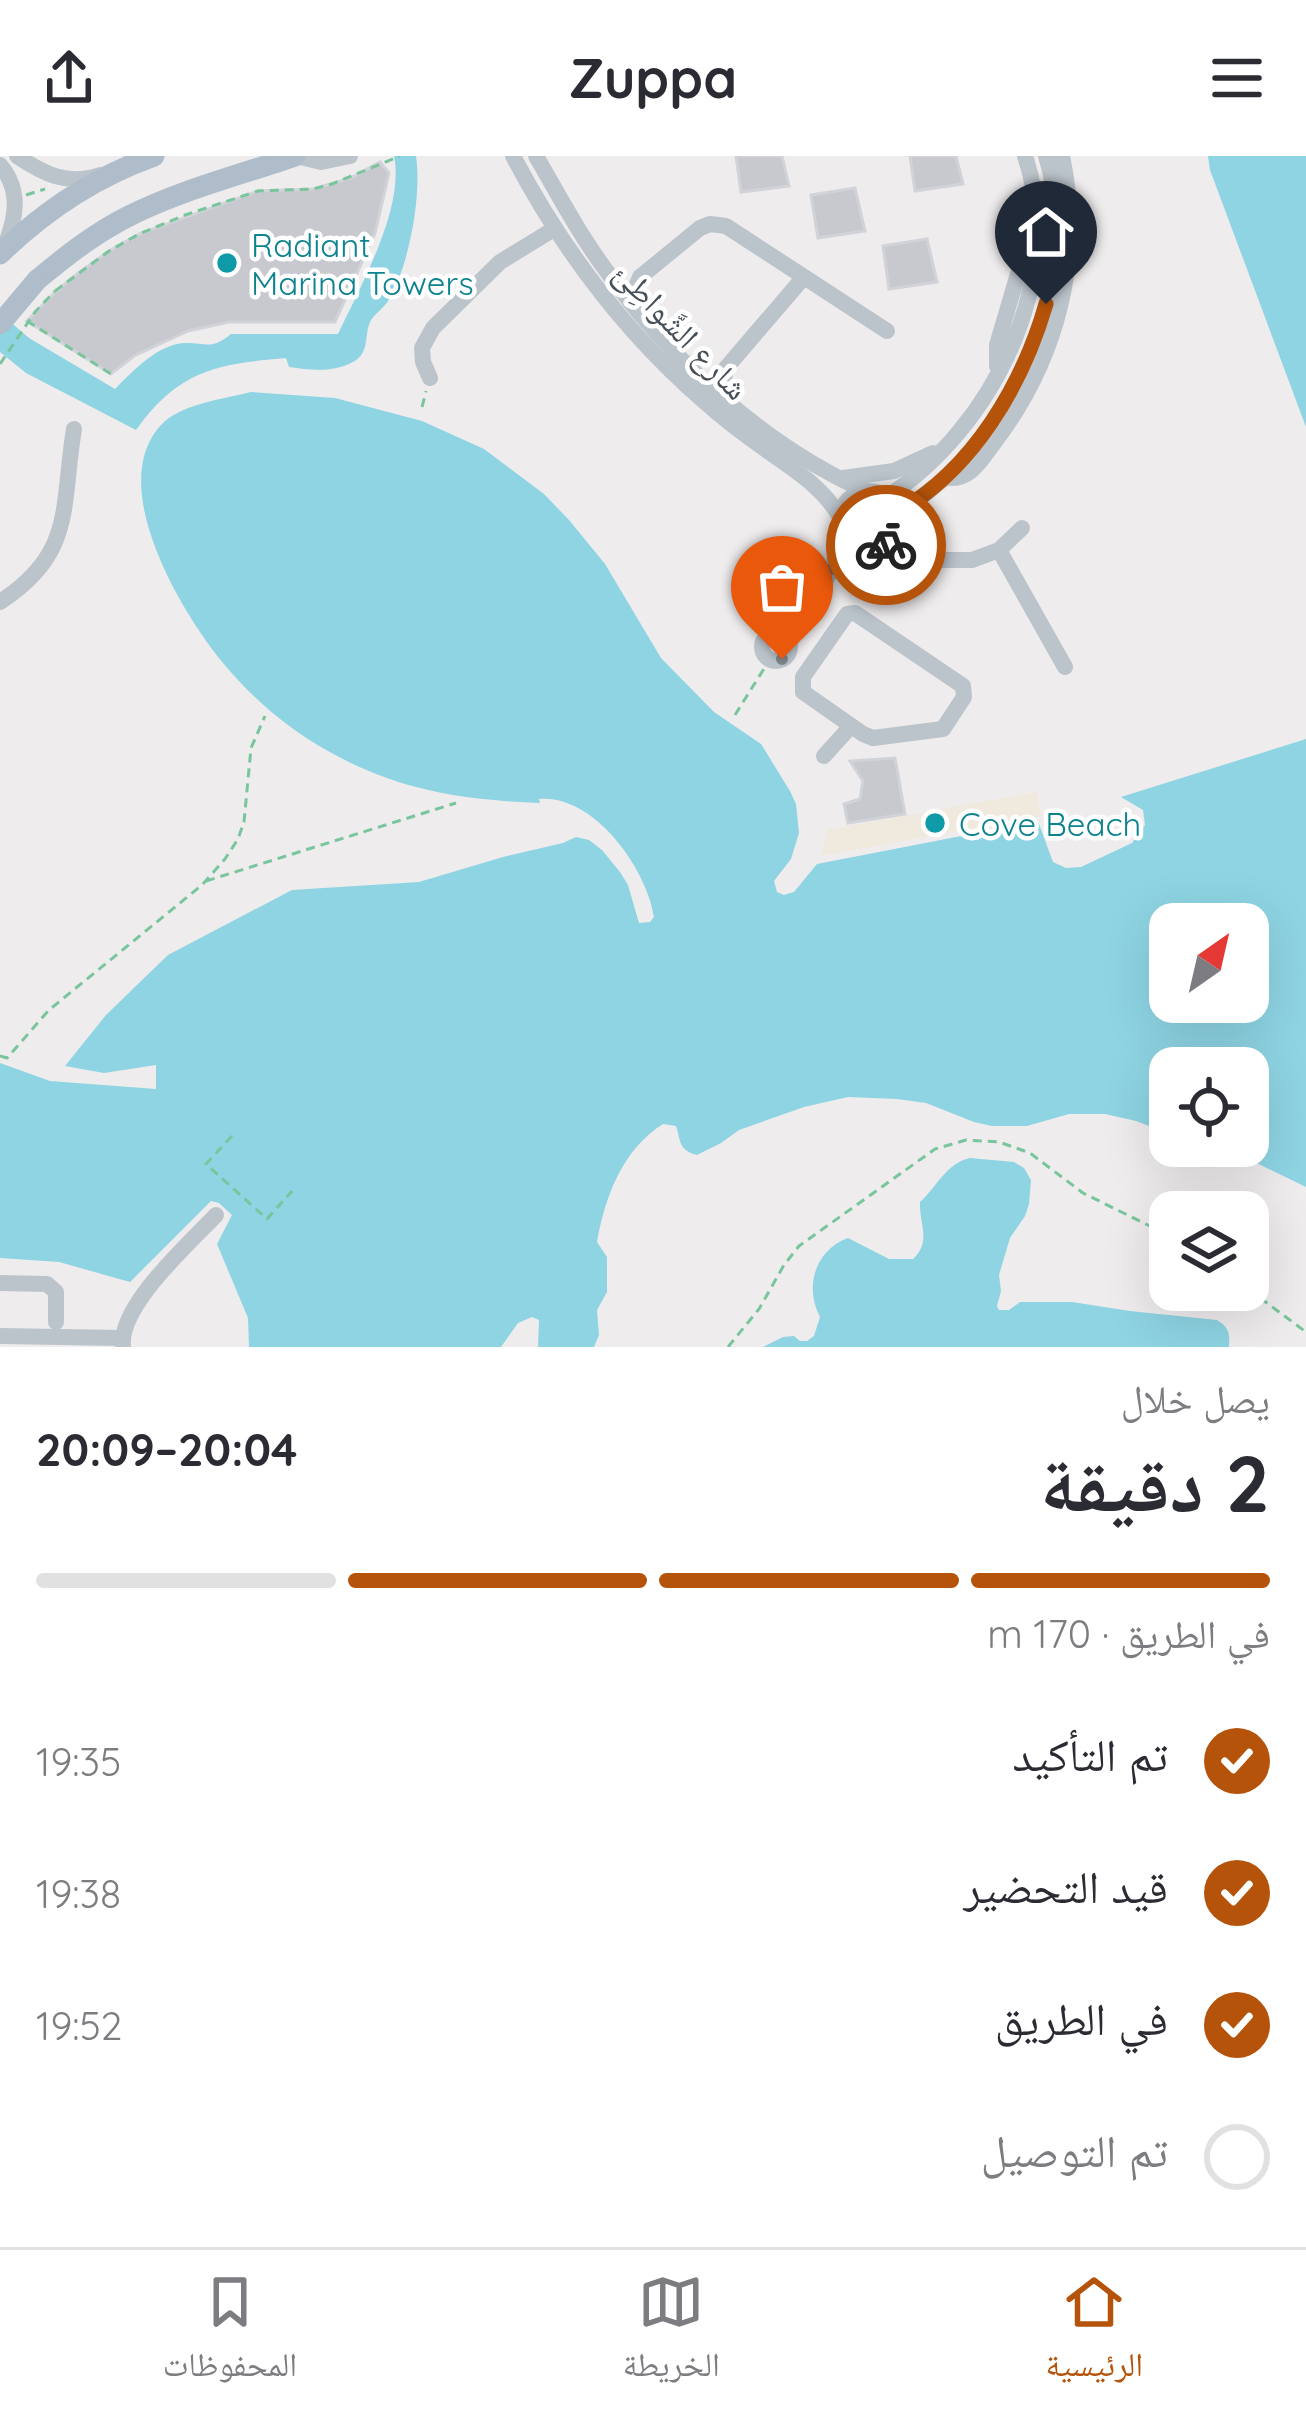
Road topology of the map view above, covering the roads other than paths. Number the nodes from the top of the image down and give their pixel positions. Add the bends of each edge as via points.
1 (16, 156) edge
2 (154, 156) edge
3 (296, 156) edge
4 (350, 156) edge
5 (512, 156) edge
6 (536, 156) edge
7 (1025, 156) edge
8 (1046, 156) edge
9 (1062, 156) edge
10 (0, 165) edge
11 (124, 167) junction
12 (554, 230) junction
13 (2, 252) edge
14 (607, 271) junction
15 (640, 277) junction
16 (804, 277) junction
17 (630, 302) junction
18 (0, 324) edge
19 (887, 331) dead end
20 (726, 368) junction
21 (697, 373) junction
22 (430, 378) dead end
23 (721, 395) junction
24 (74, 429) dead end
25 (945, 448) junction
26 (945, 477) junction
27 (838, 478) junction
28 (866, 491) junction
29 (894, 510) junction
30 (840, 522) junction
31 (1022, 528) dead end
32 (878, 548) junction
33 (917, 550) junction
34 (999, 550) junction
35 (833, 568) junction
36 (0, 602) edge
37 (1065, 667) dead end
38 (808, 671) junction
39 (851, 726) junction
40 (824, 756) dead end
41 (222, 1208) road end
42 (0, 1283) edge
43 (56, 1322) dead end
44 (0, 1336) edge
45 (122, 1342) edge

1 - 11 street via 68,181
2 - 11 main road
3 - 4 street via 321,163
3 - 18 main road, bridge via 157,203 94,236
5 - 12 street, شارع الشَّواطِئ
6 - 14 street, شارع الشَّواطِئ
7 - 25 street via 1034,188 1024,204 998,372
8 - 26 street via 1058,238 1039,328 1001,406
9 - 26 street via 1070,248 1052,338 998,439 966,476
10 - 13 street via 16,207
11 - 13 main road via 63,200
12 - 22 street via 500,262 433,328 422,348
12 - 30 street, شارع الشَّواطِئ via 662,362 812,482
14 - 15 street, شارع الشَّواطِئ
14 - 17 street, شارع الشَّواطِئ
15 - 16 street via 716,224
15 - 17 street, شارع الشَّواطِئ
16 - 19 street
16 - 20 street
17 - 21 street, شارع الشَّواطِئ
20 - 21 street, شارع الشَّواطِئ
20 - 23 street, شارع الشَّواطِئ
21 - 23 street, شارع الشَّواطِئ
23 - 27 street, شارع الشَّواطِئ
24 - 36 street via 58,540 46,563
25 - 27 street via 894,471
25 - 29 street
26 - 29 street
27 - 28 street, شارع الشَّواطِئ
28 - 29 street
28 - 30 street via 846,502
29 - 32 street via 895,535
29 - 33 street
30 - 32 street via 851,544
30 - 35 street
31 - 34 street
32 - 33 street
32 - 35 street
33 - 34 street via 953,561
34 - 37 street
35 - 38 street via 781,650
38 - 39 street via 803,692
38 - 39 street via 852,612 964,689 939,731 879,738
39 - 40 street
41 - 45 street via 135,1304
42 - 43 street via 47,1284 56,1292
44 - 45 street

